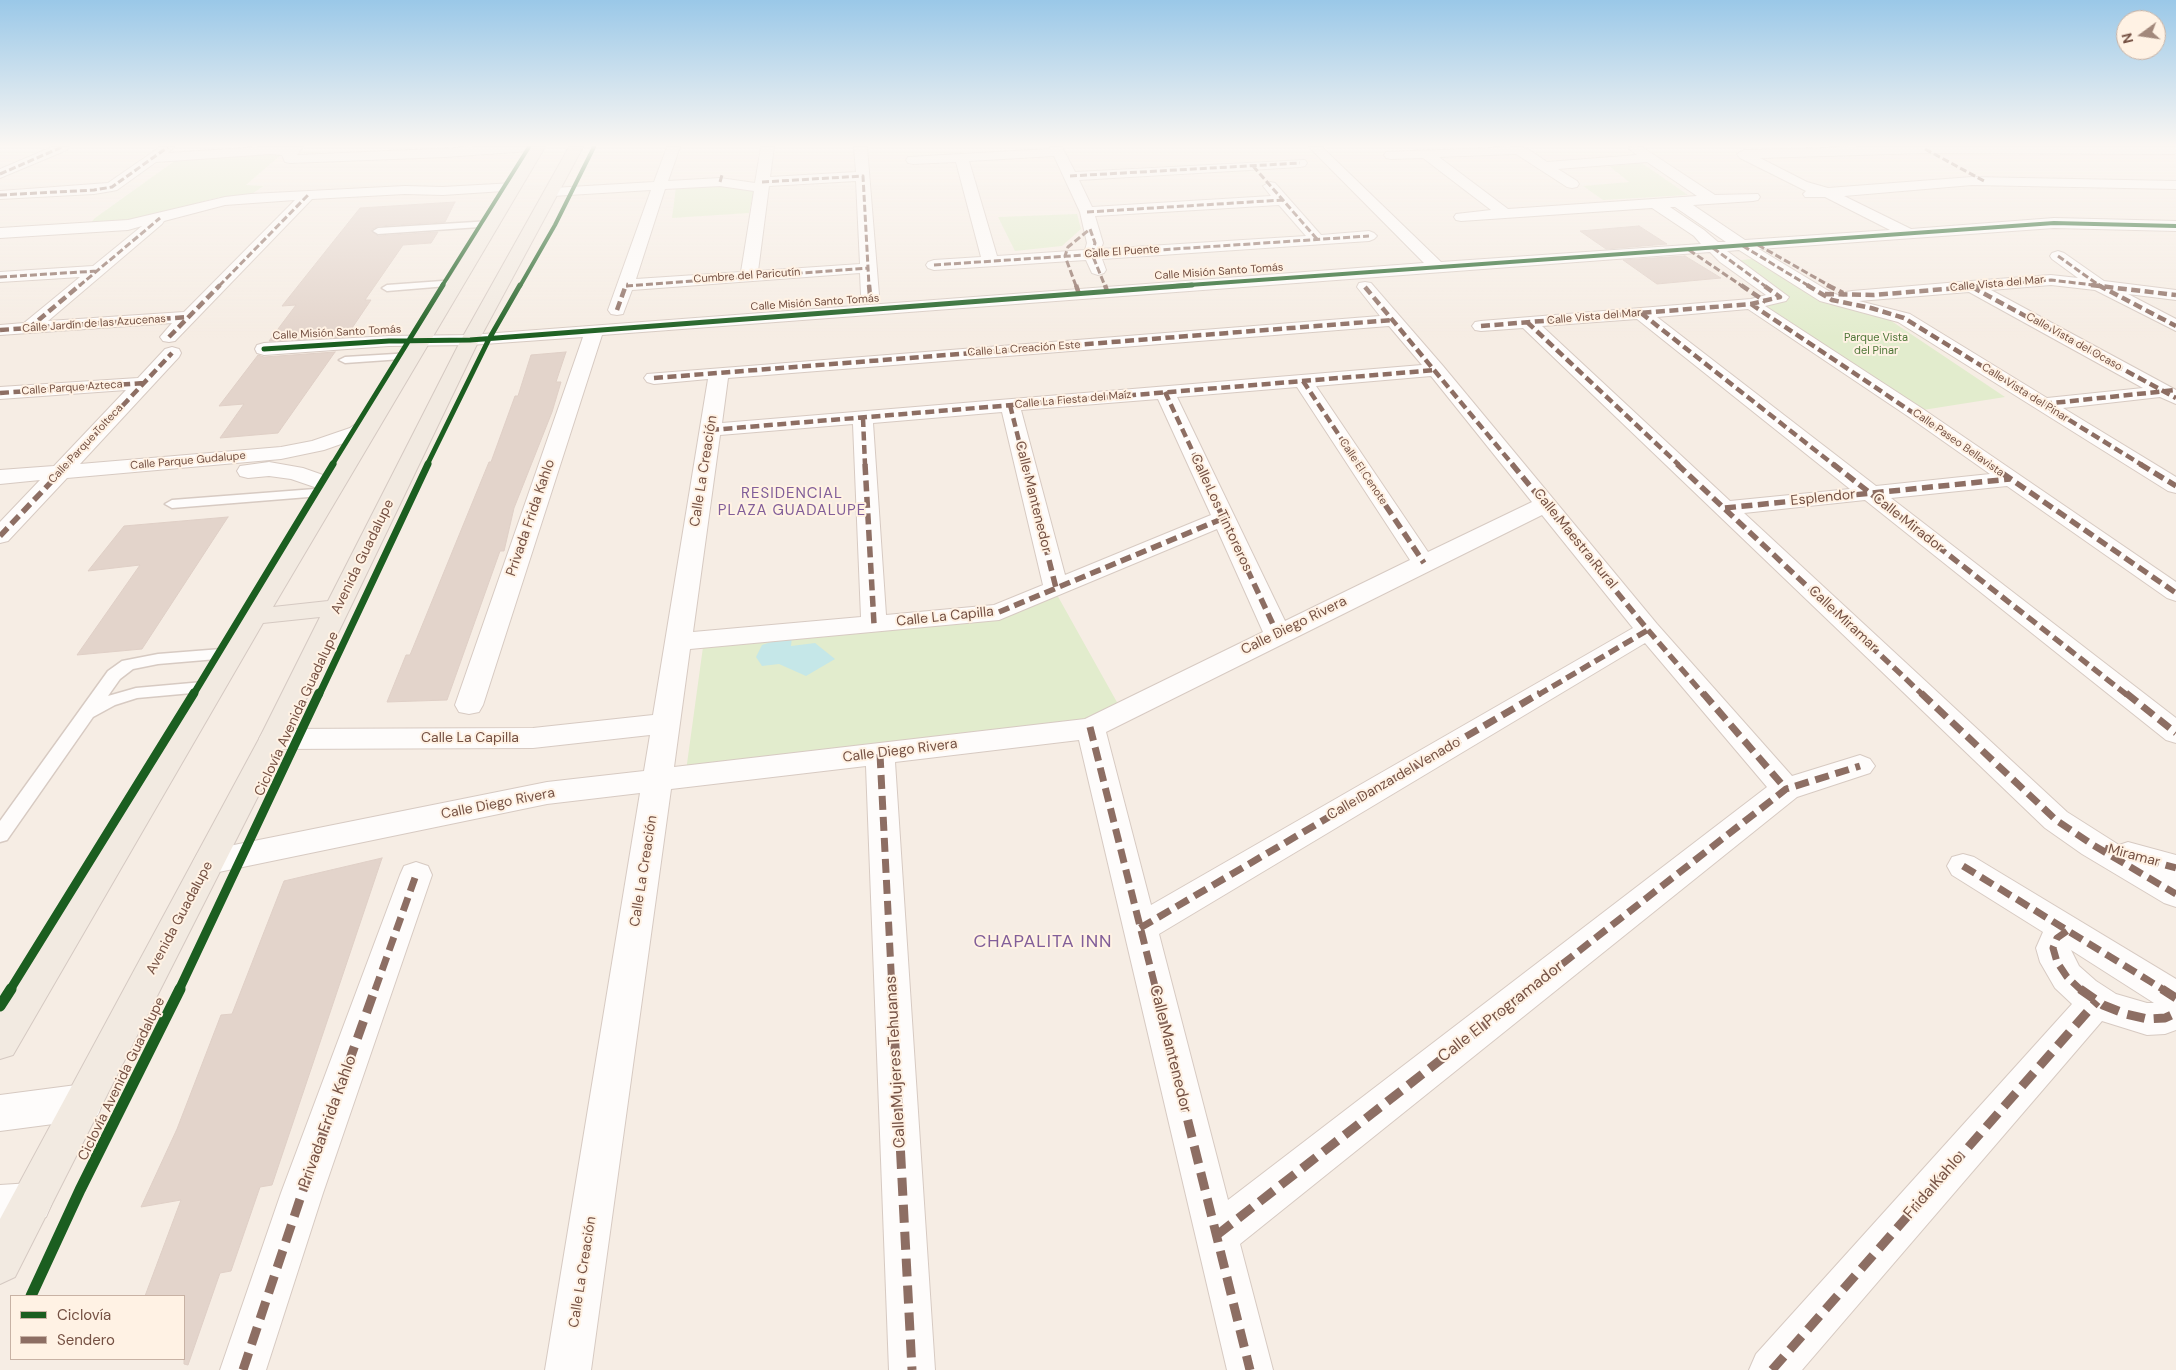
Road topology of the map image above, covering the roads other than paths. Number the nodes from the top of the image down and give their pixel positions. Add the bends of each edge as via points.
1 (187, 211) edge
2 (291, 211) edge
3 (493, 211) edge
4 (542, 211) edge
5 (651, 211) edge
6 (758, 211) edge
7 (865, 211) edge
8 (976, 211) edge
9 (1104, 211) edge
10 (1292, 211) edge
11 (1380, 211) edge
12 (1501, 211) edge
13 (1551, 211) edge
14 (1665, 211) edge
15 (1693, 211) edge
16 (1843, 211) edge
17 (1864, 211) edge
18 (1087, 212) joint
19 (1505, 214) junction
20 (489, 217) junction
21 (1461, 217) dead end
22 (160, 218) junction
23 (2176, 226) edge
24 (1090, 229) junction
25 (378, 230) dead end
26 (0, 233) edge
27 (1910, 234) junction
28 (1369, 236) dead end
29 (1888, 236) junction
30 (1316, 239) junction
31 (1751, 246) junction
32 (1713, 248) junction
33 (1689, 250) junction
34 (1092, 254) junction
35 (1065, 256) junction
36 (2058, 256) dead end
37 (990, 261) junction
38 (934, 265) dead end
39 (868, 268) junction
40 (1438, 268) junction
41 (97, 271) junction
42 (749, 276) junction
43 (0, 277) edge
44 (456, 283) junction
45 (626, 285) junction
46 (1971, 286) junction
47 (1364, 287) dead end
48 (2101, 287) junction
49 (387, 288) dead end
50 (1107, 291) junction
51 (1818, 293) junction
52 (1079, 294) junction
53 (870, 295) dead end
54 (2176, 295) edge
55 (1849, 296) junction
56 (1758, 303) junction
57 (1871, 308) junction
58 (617, 310) dead end
59 (1641, 314) junction
60 (188, 317) junction
61 (1393, 320) junction
62 (1527, 322) junction
63 (1481, 326) dead end
64 (2176, 326) edge
65 (28, 328) junction
66 (0, 330) edge
67 (594, 331) junction
68 (470, 340) junction
69 (416, 348) junction
70 (264, 349) dead end
71 (345, 360) dead end
72 (1436, 370) junction
73 (719, 373) junction
74 (654, 378) dead end
75 (1303, 381) junction
76 (144, 382) junction
77 (1165, 392) junction
78 (0, 393) edge
79 (2172, 393) edge
80 (2043, 404) junction
81 (1010, 405) junction
82 (864, 418) junction
83 (370, 422) junction
84 (710, 430) junction
85 (275, 461) junction
86 (195, 468) junction
87 (61, 472) junction
88 (0, 476) edge
89 (2010, 479) junction
90 (2176, 486) edge
91 (46, 488) junction
92 (330, 489) junction
93 (0, 491) edge
94 (1870, 494) junction
95 (172, 504) dead end
96 (1547, 504) junction
97 (1725, 508) junction
98 (1224, 518) junction
99 (0, 536) edge
100 (1424, 562) junction
101 (1056, 588) junction
102 (2176, 593) edge
103 (338, 608) junction
104 (256, 616) junction
105 (874, 624) junction
106 (1648, 630) junction
107 (1278, 634) junction
108 (678, 642) junction
109 (234, 653) junction
110 (214, 686) junction
111 (469, 705) dead end
112 (86, 714) junction
113 (666, 723) junction
114 (1090, 727) junction
115 (2176, 733) edge
116 (273, 739) junction
117 (880, 754) junction
118 (1860, 766) dead end
119 (658, 780) junction
120 (1786, 789) junction
121 (0, 834) edge
122 (2092, 844) junction
123 (209, 862) junction
124 (1963, 866) dead end
125 (2176, 868) edge
126 (416, 875) dead end
127 (2176, 894) edge
128 (1140, 928) junction
129 (2067, 931) junction
130 (2176, 998) edge
131 (2097, 1001) junction
132 (2176, 1012) edge
133 (0, 1043) edge
134 (84, 1102) junction
135 (0, 1113) edge
136 (16, 1204) edge
137 (1216, 1235) junction
138 (0, 1262) edge
139 (243, 1370) edge
140 (568, 1370) edge
141 (912, 1370) edge
142 (1250, 1370) edge
143 (1772, 1370) edge

1 - 22 street
2 - 60 street, Calle Parque Tolteca
3 - 20 main road
4 - 68 main road, Avenida Guadalupe
5 - 45 street
6 - 42 street
7 - 39 street
8 - 37 street
9 - 18 street
10 - 30 street
11 - 40 street
12 - 19 street
13 - 19 street
14 - 32 street
15 - 31 street
16 - 29 street
17 - 27 street
18 - 24 street
19 - 21 street
20 - 25 lane
20 - 44 main road
22 - 26 street via 128,225
22 - 41 street
23 - 27 street, Calle Misión Santo Tomás via 2054,224
24 - 34 street via 1095,243
24 - 35 street via 1068,248
27 - 29 street, Calle Misión Santo Tomás
28 - 30 street, Calle El Puente
29 - 31 street, Calle Misión Santo Tomás
30 - 34 street, Calle El Puente
31 - 32 street, Calle Misión Santo Tomás
31 - 51 street, Calle Vista del Pinar
31 - 55 street, Calle Vista del Pinar
32 - 33 street, Calle Misión Santo Tomás
32 - 56 street via 1780,297
33 - 40 street, Calle Misión Santo Tomás
33 - 56 street, Calle Paseo Bellavista
34 - 35 street, Calle El Puente
34 - 50 street
35 - 37 street, Calle El Puente
35 - 52 street
36 - 48 street
37 - 38 street, Calle El Puente
39 - 42 street, Cumbre del Paricutín
39 - 53 street
40 - 50 street, Calle Misión Santo Tomás
41 - 43 street
41 - 65 street
42 - 45 street, Cumbre del Paricutín
44 - 49 lane
44 - 69 main road
45 - 58 street
46 - 48 street, Calle Vista del Mar via 2051,280
46 - 55 street, Calle Vista del Mar
46 - 79 street, Calle Vista del Ocaso
47 - 61 street, Calle Maestra Rural
48 - 54 street, Calle Vista del Mar
48 - 64 street
50 - 52 street, Calle Misión Santo Tomás
51 - 55 street, Calle Vista del Mar
51 - 57 street, Calle Vista del Pinar via 1840,302
52 - 67 street, Calle Misión Santo Tomás
55 - 57 street, Calle Vista del Pinar
56 - 59 street, Calle Vista del Mar
56 - 89 street, Calle Paseo Bellavista
57 - 80 street, Calle Vista del Pinar via 1904,318
59 - 62 street, Calle Vista del Mar
59 - 94 street, Calle Mirador
60 - 65 street, Calle Jardín de las Azucenas
60 - 76 street, Calle Parque Tolteca
61 - 72 street, Calle Maestra Rural
61 - 73 street, Calle La Creación Este
62 - 63 street, Calle Vista del Mar
62 - 97 street, Calle Miramar
65 - 66 street, Calle Jardín de las Azucenas
67 - 68 street, Calle Misión Santo Tomás
67 - 111 street, Privada Frida Kahlo
68 - 69 street, Calle Misión Santo Tomás
68 - 103 main road, Avenida Guadalupe
69 - 70 street, Calle Misión Santo Tomás
69 - 71 lane
69 - 83 main road
72 - 75 street, Calle La Fiesta del Maíz
72 - 96 street, Calle Maestra Rural
73 - 74 street, Calle La Creación Este
73 - 84 street, Calle La Creación
75 - 77 street, Calle La Fiesta del Maíz
75 - 100 street, Calle El Cenote
76 - 78 street, Calle Parque Azteca
76 - 87 street, Calle Parque Tolteca
77 - 81 street, Calle La Fiesta del Maíz
77 - 98 street, Calle Los Tintoreros
79 - 80 street
80 - 90 street, Calle Vista del Pinar
81 - 82 street, Calle La Fiesta del Maíz
81 - 101 street, Calle Mantenedor
82 - 84 street, Calle La Fiesta del Maíz
82 - 105 street
83 - 85 street, Calle Parque Gudalupe via 357,432
83 - 92 main road
84 - 108 street, Calle La Creación
85 - 86 street, Calle Parque Gudalupe
85 - 92 street, Calle Parque Gudalupe via 295,474
86 - 87 street, Calle Parque Gudalupe
86 - 91 street, Calle Parque Gudalupe
87 - 88 street, Calle Parque Gudalupe
87 - 91 street, Calle Parque Tolteca
89 - 94 street, Esplendor
89 - 102 street, Calle Paseo Bellavista
91 - 93 street, Calle Parque Gudalupe
91 - 99 street, Calle Parque Tolteca
92 - 95 lane
92 - 104 main road
94 - 97 street, Esplendor
94 - 115 street, Calle Mirador
96 - 100 street, Calle Diego Rivera
96 - 106 street, Calle Maestra Rural
97 - 122 street, Calle Miramar via 2056,820
98 - 101 street, Calle La Capilla
98 - 107 street, Calle Los Tintoreros
100 - 107 street, Calle Diego Rivera
101 - 105 street, Calle La Capilla via 999,612
103 - 104 main road
103 - 116 main road, Avenida Guadalupe
104 - 109 main road
105 - 108 street, Calle La Capilla
106 - 120 street, Calle Maestra Rural
106 - 128 street, Calle Danza del Venado
107 - 114 street, Calle Diego Rivera
108 - 113 street, Calle La Creación
109 - 110 main road
109 - 112 lane via 158,659 128,665 114,675
110 - 112 lane via 136,693 109,701
110 - 133 main road
112 - 121 lane
113 - 116 street, Calle La Capilla via 533,738
113 - 119 street, Calle La Creación
114 - 117 street, Calle Diego Rivera
114 - 128 street, Calle Mantenedor
116 - 123 main road, Avenida Guadalupe
117 - 119 street, Calle Diego Rivera
117 - 141 street, Calle Mujeres Tehuanas
118 - 120 street
119 - 123 street, Calle Diego Rivera via 547,793
119 - 140 street, Calle La Creación
120 - 137 street, Calle El Programador
122 - 125 street, Miramar
122 - 127 street, Calle Miramar
123 - 134 main road, Avenida Guadalupe
124 - 129 street
126 - 139 street, Privada Frida Kahlo via 302,1193
128 - 137 street, Calle Mantenedor
129 - 130 street
129 - 131 street via 2057,938 2053,948 2057,962 2067,977
131 - 132 street via 2147,1019 2165,1018
131 - 143 street, Frida Kahlo
134 - 135 street
134 - 136 main road, Avenida Guadalupe
136 - 138 main road, Avenida Guadalupe
137 - 142 street, Calle Mantenedor

